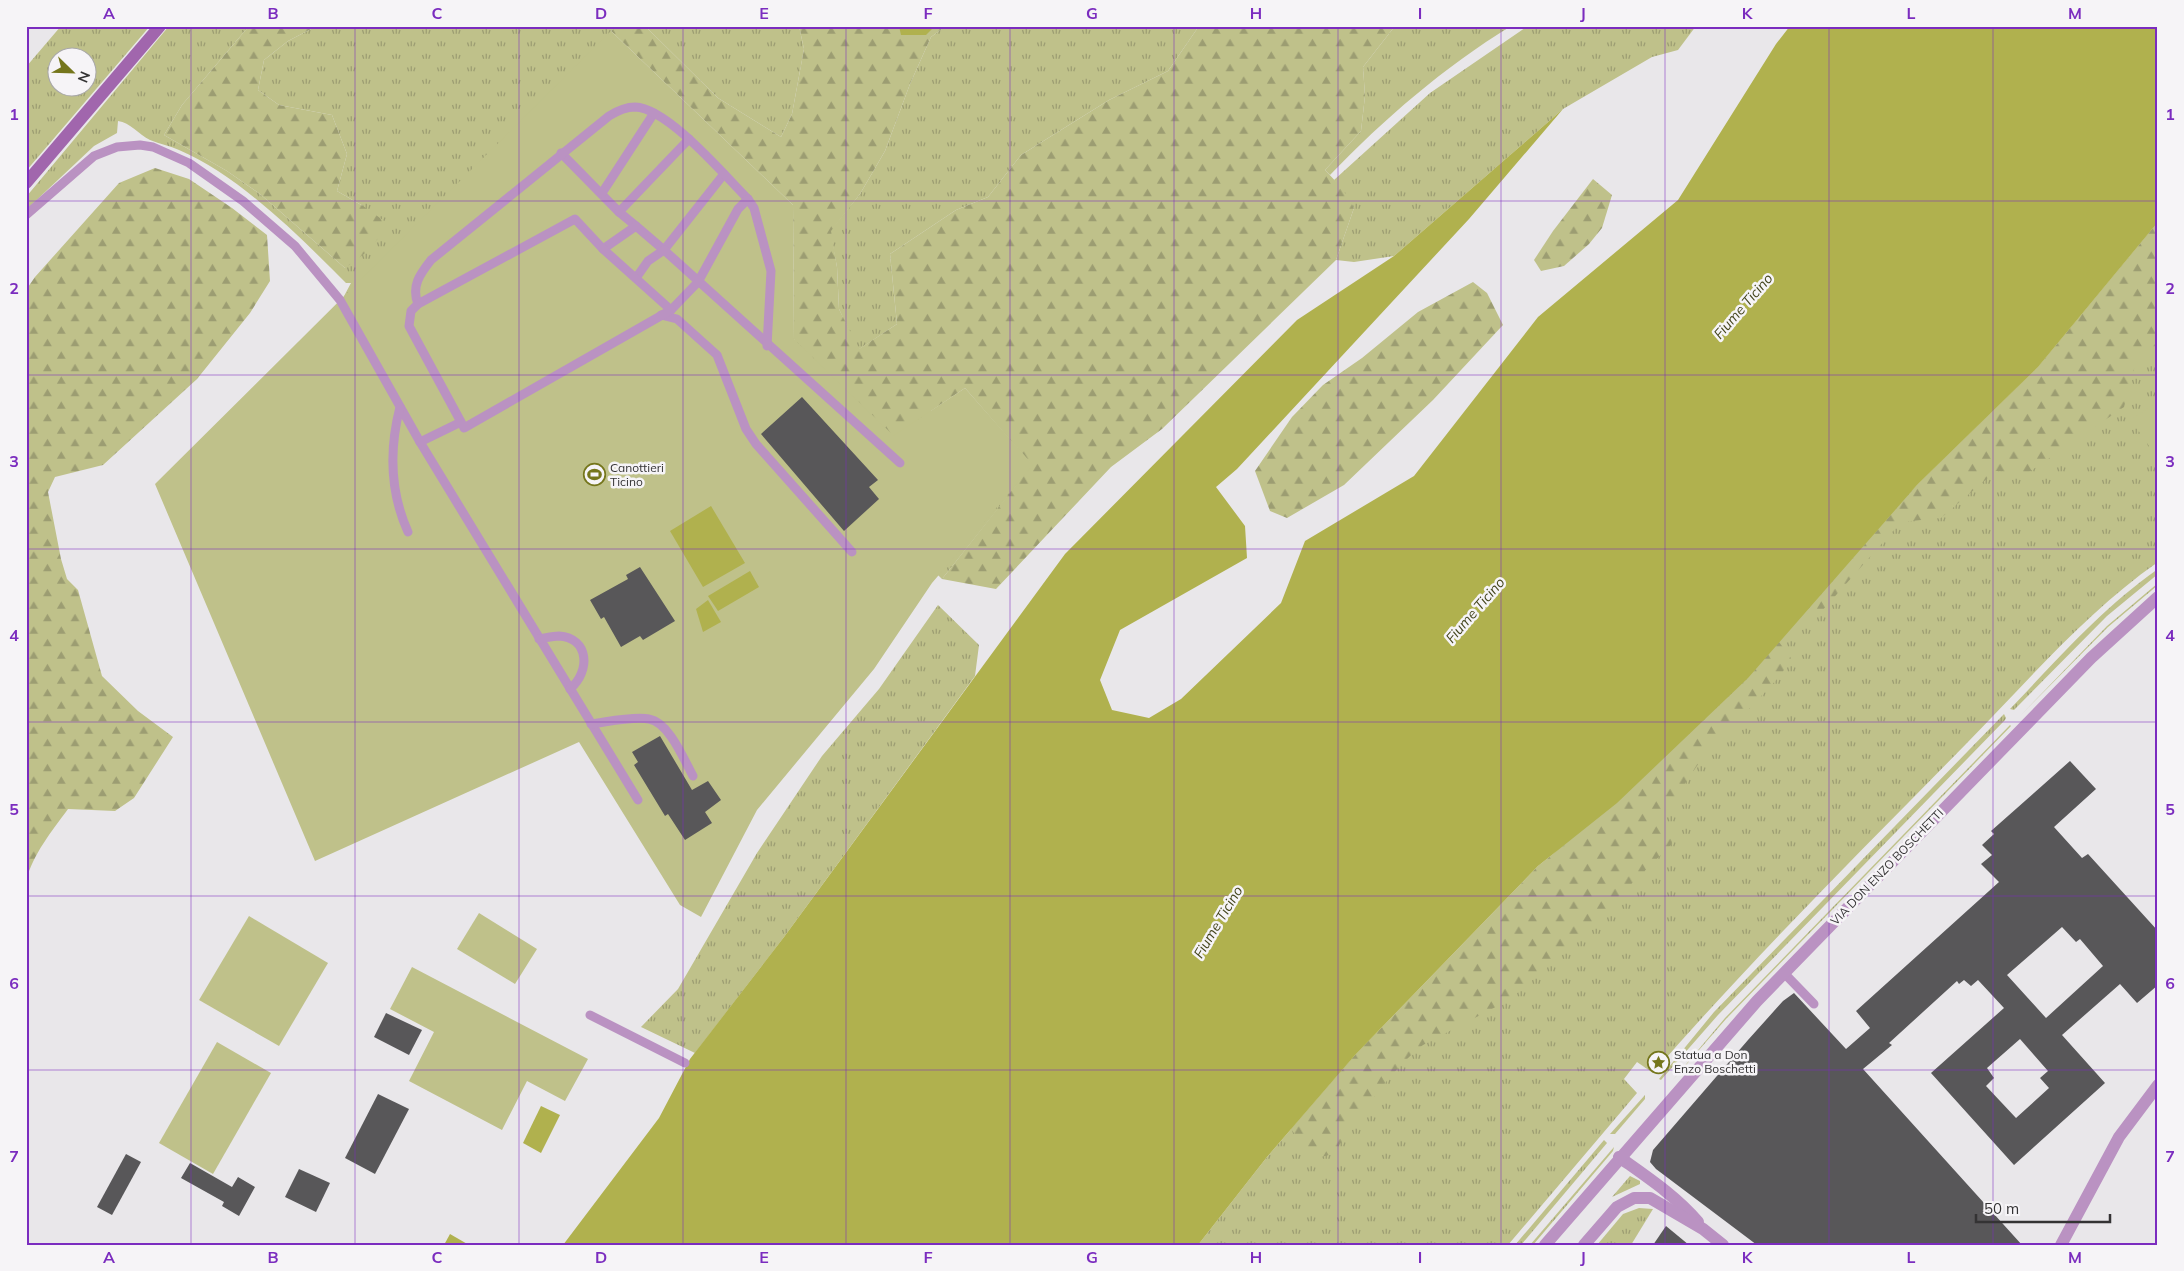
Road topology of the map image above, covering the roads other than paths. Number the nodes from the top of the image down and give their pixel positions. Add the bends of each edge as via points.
1 (160, 26) edge
2 (654, 113) junction
3 (689, 139) junction
4 (561, 153) junction
5 (724, 174) junction
6 (26, 183) edge
7 (602, 193) junction
8 (748, 199) junction
9 (619, 212) junction
10 (26, 215) edge
11 (636, 226) junction
12 (603, 249) junction
13 (664, 250) junction
14 (636, 278) junction
15 (698, 282) junction
16 (418, 304) junction
17 (671, 310) junction
18 (661, 315) junction
19 (767, 346) junction
20 (400, 407) junction
21 (462, 425) junction
22 (420, 442) junction
23 (900, 463) dead end
24 (408, 532) dead end
25 (852, 552) dead end
26 (2158, 597) edge
27 (539, 639) junction
28 (570, 689) junction
29 (591, 724) junction
30 (693, 776) dead end
31 (638, 800) dead end
32 (1784, 973) junction
33 (1814, 1004) dead end
34 (590, 1015) dead end
35 (685, 1063) dead end
36 (2158, 1085) edge
37 (1623, 1153) junction
38 (1703, 1228) junction
39 (1545, 1245) edge
40 (1584, 1245) edge
41 (1723, 1245) edge
42 (2061, 1245) edge

1 - 6 street
2 - 3 lane
2 - 4 lane via 634,107 621,109
2 - 7 lane
3 - 5 lane
3 - 9 lane
4 - 7 lane
4 - 16 lane via 430,260 416,286 414,294
5 - 8 lane
5 - 13 lane
7 - 9 lane
8 - 15 lane via 738,209
8 - 19 lane via 754,208 771,271
9 - 11 lane
10 - 20 lane via 94,156 106,150 140,145 179,157 243,201 295,246 340,300
11 - 12 lane
11 - 13 lane
12 - 14 lane
12 - 16 lane via 575,219
13 - 14 lane via 648,261
13 - 15 lane
14 - 17 lane
15 - 17 lane
15 - 19 lane
16 - 21 lane via 411,311 408,326
17 - 18 lane
18 - 21 lane
18 - 25 lane via 677,320 717,356 746,428 756,444
19 - 23 lane
20 - 22 lane
20 - 24 lane via 392,456 399,510
21 - 22 lane
22 - 27 lane
26 - 32 street, VIA DON ENZO BOSCHETTI via 2091,658
27 - 28 lane
27 - 28 lane via 560,636 578,646 585,663 584,672
28 - 29 lane
29 - 30 lane via 641,718 657,722 667,730
29 - 31 lane
32 - 33 lane
32 - 37 street, VIA DON ENZO BOSCHETTI via 1717,1044
34 - 35 lane
36 - 42 street via 2119,1137
37 - 38 street via 1685,1207
37 - 39 street, VIA DON ENZO BOSCHETTI
38 - 40 street via 1650,1198 1634,1198 1617,1207
38 - 41 street

